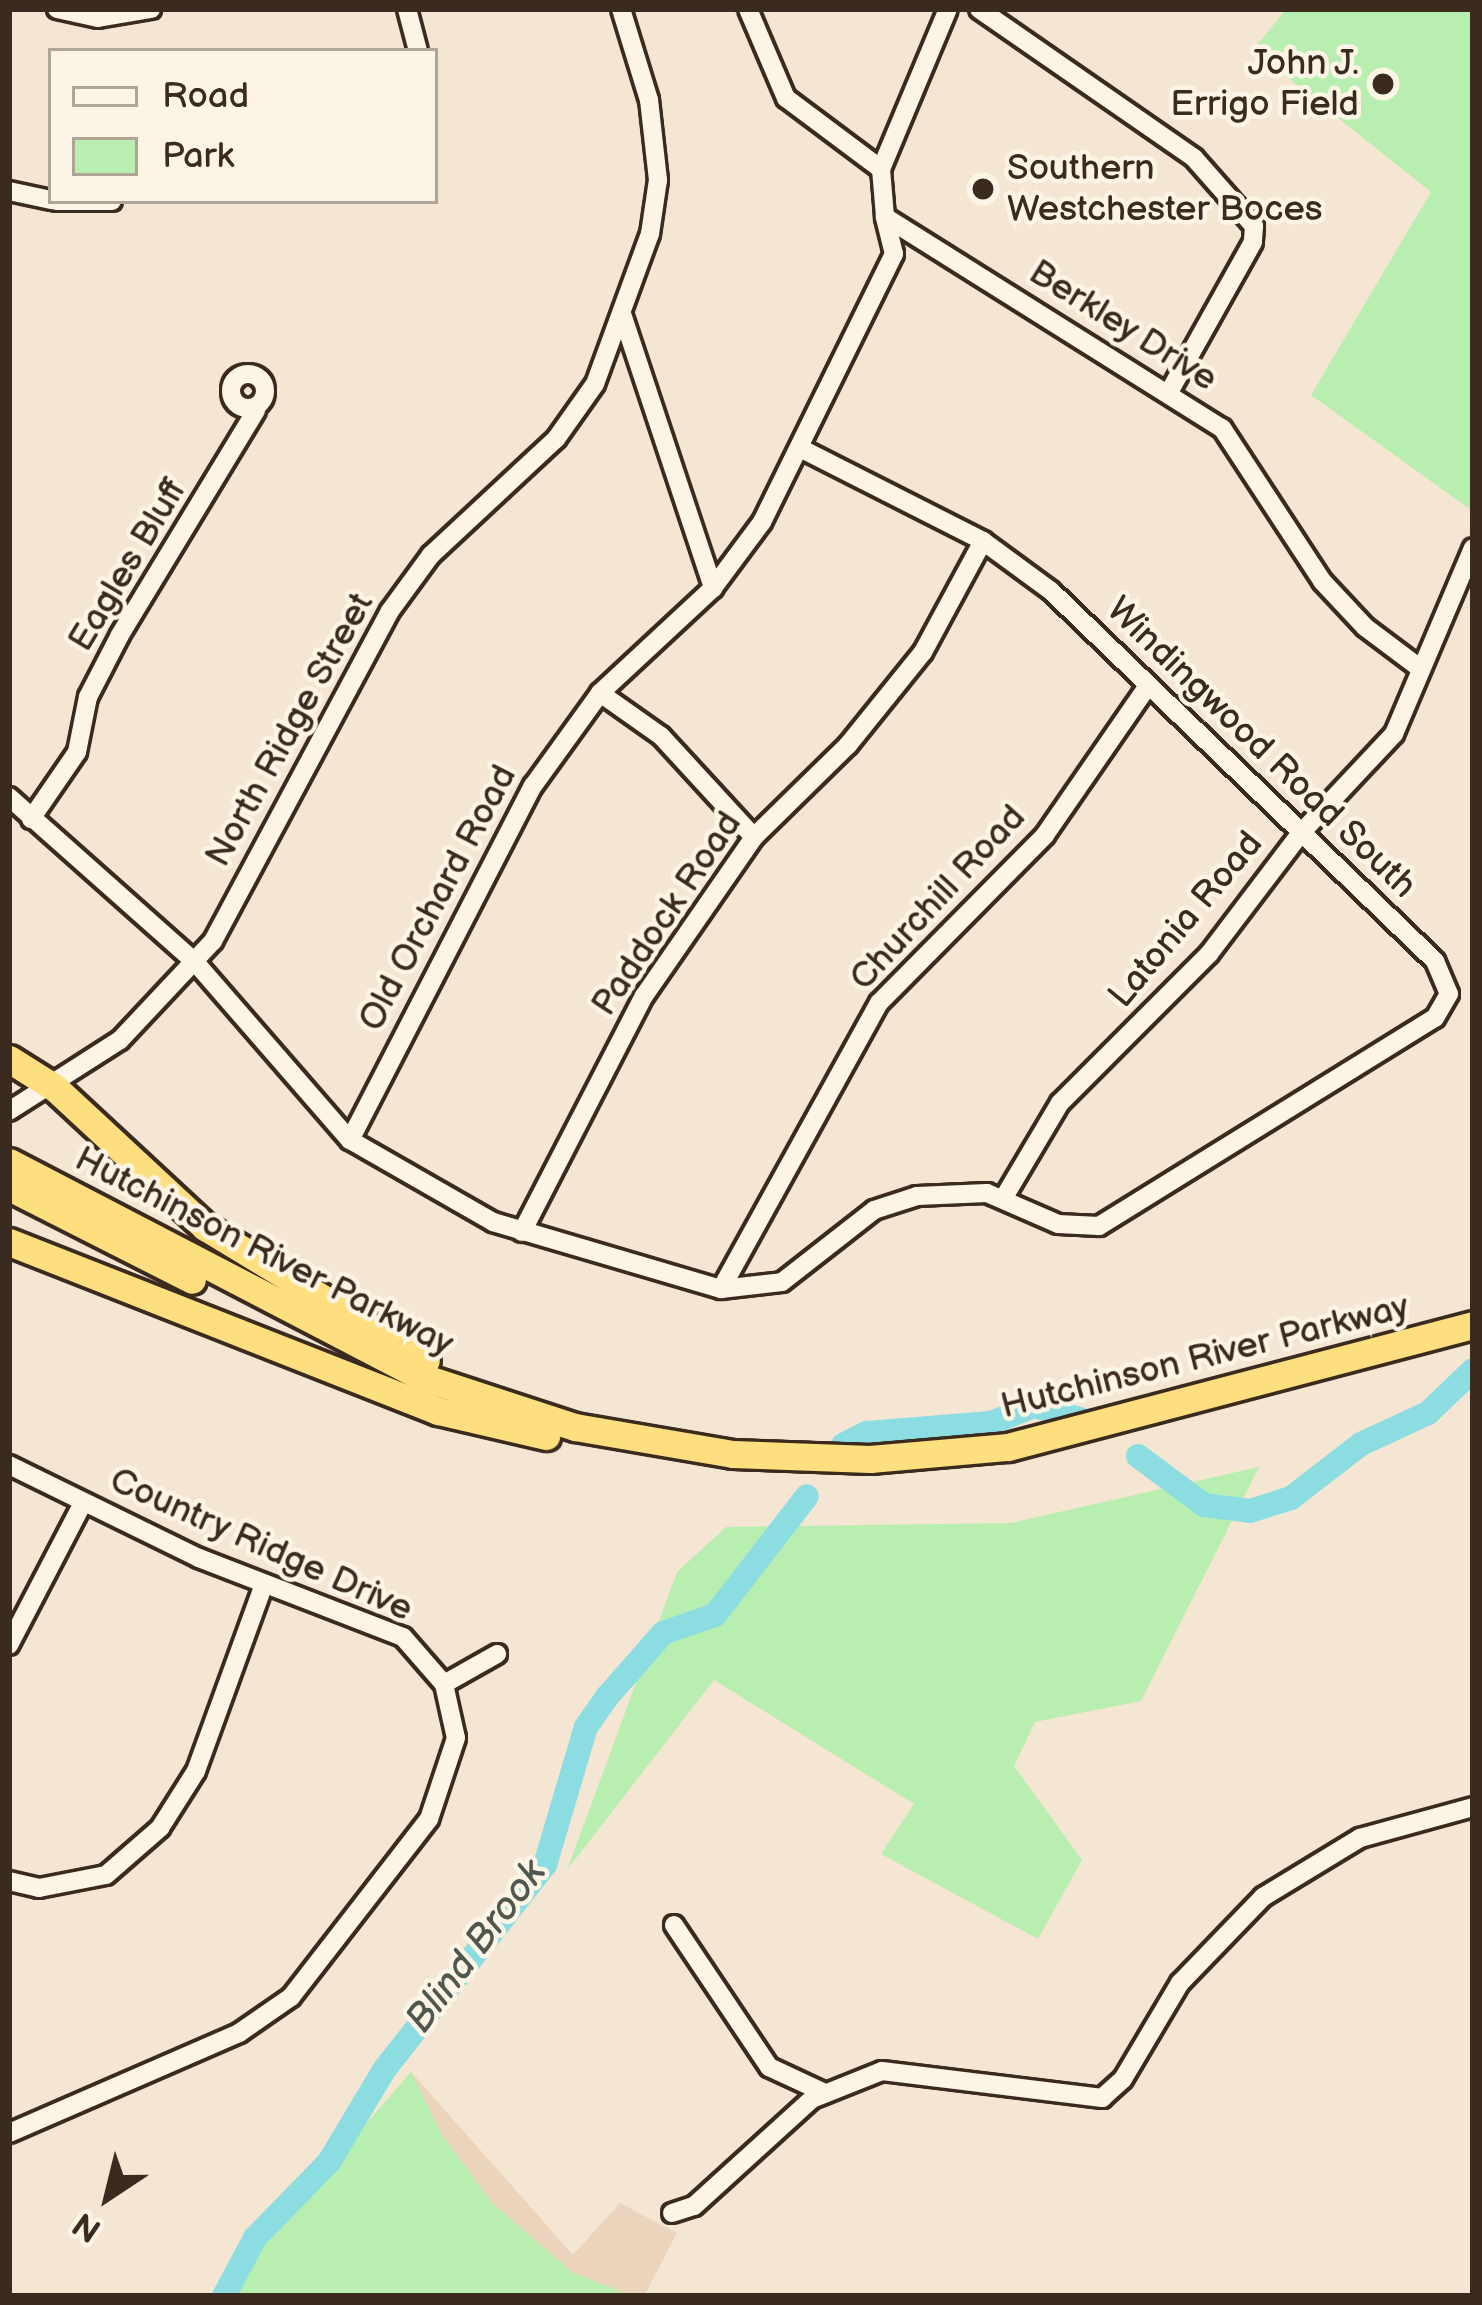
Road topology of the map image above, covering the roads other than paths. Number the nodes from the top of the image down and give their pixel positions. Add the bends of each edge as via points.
1 (57, 9) edge
2 (152, 9) edge
3 (407, 9) edge
4 (621, 9) edge
5 (748, 9) edge
6 (948, 9) edge
7 (980, 9) edge
8 (417, 48) edge
9 (881, 169) junction
10 (9, 191) edge
11 (48, 199) edge
12 (885, 218) junction
13 (622, 314) junction
14 (1169, 392) junction
15 (256, 410) dead end
16 (802, 449) junction
17 (983, 541) junction
18 (1471, 562) edge
19 (713, 587) junction
20 (1420, 669) junction
21 (1147, 687) junction
22 (600, 693) junction
23 (9, 797) edge
24 (32, 819) junction
25 (1300, 834) junction
26 (754, 837) junction
27 (195, 962) junction
28 (9, 1059) edge
29 (55, 1088) junction
30 (9, 1111) edge
31 (350, 1140) junction
32 (9, 1162) edge
33 (9, 1187) edge
34 (1003, 1199) junction
35 (522, 1232) junction
36 (9, 1242) edge
37 (721, 1289) junction
38 (1473, 1313) edge
39 (1473, 1325) edge
40 (1473, 1342) edge
41 (1313, 1368) junction
42 (554, 1438) junction
43 (642, 1442) junction
44 (9, 1465) edge
45 (83, 1503) junction
46 (264, 1583) junction
47 (9, 1645) edge
48 (497, 1654) dead end
49 (444, 1684) junction
50 (1473, 1807) edge
51 (9, 1881) edge
52 (674, 1925) dead end
53 (825, 2093) junction
54 (9, 2133) edge
55 (672, 2213) dead end

1 - 2 street via 98,18
3 - 8 street
4 - 13 street, North Ridge Street via 649,100 658,180 650,234
5 - 9 street via 786,98
6 - 9 street
7 - 14 street via 1194,158 1255,226
9 - 12 street
10 - 11 street
12 - 14 street, Berkley Drive
12 - 16 street, Old Orchard Road via 894,254
13 - 19 street
13 - 27 street, North Ridge Street via 595,384 566,426 431,555 390,611
14 - 20 street, Berkley Drive via 1222,428 1322,581
15 - 24 street, Eagles Bluff via 120,635 88,697 77,752
16 - 17 street, Windingwood Road South
16 - 19 street, Old Orchard Road via 763,522
17 - 21 street, Windingwood Road South via 1052,592
17 - 26 street, Paddock Road via 923,652 848,745
18 - 20 street, Latonia Road
19 - 22 street, Old Orchard Road
20 - 25 street, Latonia Road via 1394,734
21 - 25 street, Windingwood Road South
21 - 37 street, Churchill Road via 1046,835 879,1003
22 - 26 street via 661,736
22 - 31 street, Old Orchard Road via 481,874
23 - 24 street
24 - 27 street
25 - 34 street, Latonia Road via 1209,954 1060,1102
25 - 34 street, Windingwood Road South via 1448,976 1442,1010 1099,1226 1058,1224
26 - 35 street, Paddock Road via 644,996
27 - 29 street, North Ridge Street via 120,1040
27 - 31 street
28 - 29 highway
29 - 30 street, North Ridge Street
29 - 43 highway via 180,1208 355,1320 469,1382
31 - 35 street
32 - 43 highway, Hutchinson River Parkway via 380,1358 530,1415
33 - 42 highway, Hutchinson River Parkway via 401,1385
34 - 37 street via 987,1193 888,1202 782,1282
35 - 37 street
36 - 42 highway via 438,1411
38 - 41 highway
39 - 41 highway, Hutchinson River Parkway
40 - 42 highway, Hutchinson River Parkway via 1104,1443 946,1470 736,1471
41 - 43 highway, Hutchinson River Parkway via 1097,1428 962,1453 801,1459
44 - 45 street, Country Ridge Drive
45 - 46 street, Country Ridge Drive
45 - 47 street
46 - 49 street, Country Ridge Drive via 403,1637
46 - 51 street via 196,1771 160,1828 106,1875 39,1888
48 - 49 street
49 - 54 street via 456,1738 444,1794 291,1997 239,2033
50 - 53 street via 1360,1838 1263,1898 1193,1966 1123,2079 1102,2098 905,2071 882,2071
52 - 53 street via 769,2067
53 - 55 street via 789,2115 694,2206

